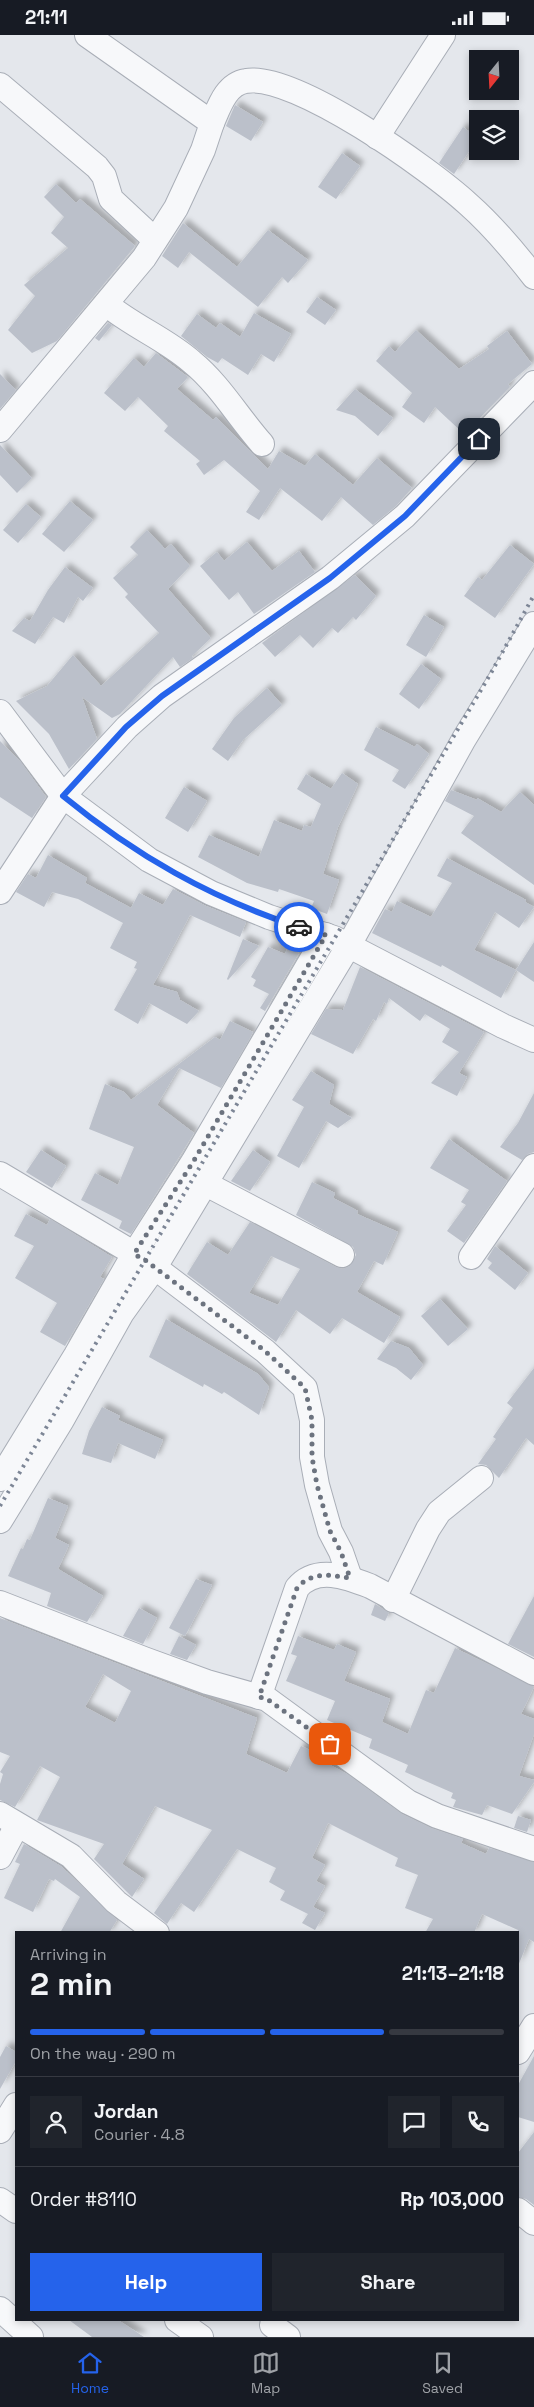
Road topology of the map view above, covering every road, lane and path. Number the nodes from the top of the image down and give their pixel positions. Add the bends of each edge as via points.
1 (443, 35) edge
2 (99, 38) edge
3 (0, 85) edge
4 (212, 123) junction
5 (377, 137) junction
6 (155, 240) junction
7 (534, 277) edge
8 (106, 304) junction
9 (534, 383) edge
10 (0, 430) edge
11 (262, 444) dead end
12 (534, 624) edge
13 (0, 712) edge
14 (63, 796) junction
15 (0, 892) edge
16 (326, 935) junction
17 (349, 945) junction
18 (534, 1040) edge
19 (534, 1167) edge
20 (0, 1173) edge
21 (206, 1183) junction
22 (134, 1254) junction
23 (342, 1255) dead end
24 (471, 1257) dead end
25 (155, 1267) junction
26 (481, 1477) dead end
27 (0, 1479) edge
28 (0, 1521) edge
29 (350, 1578) junction
30 (393, 1600) junction
31 (0, 1603) edge
32 (534, 1673) edge
33 (259, 1697) junction
34 (8, 1819) edge
35 (534, 1849) edge
36 (0, 1857) edge
37 (154, 1931) edge
38 (534, 2026) edge
39 (519, 2050) edge
40 (15, 2107) edge
41 (0, 2131) edge
42 (0, 2200) edge
43 (15, 2210) edge
44 (519, 2211) edge
45 (534, 2223) edge
46 (0, 2309) edge
47 (178, 2321) edge
48 (31, 2337) edge
49 (201, 2337) edge

1 - 5 street
2 - 4 street
3 - 6 street via 97,167 104,176 110,199
4 - 5 street via 226,92 245,81 258,81 280,85 307,96
4 - 6 street via 176,208
5 - 7 street via 467,202 502,236
6 - 8 street
8 - 10 street
8 - 11 street via 194,363 212,380
9 - 14 street via 405,516 330,578 162,696 126,727
12 - 17 street via 464,739
13 - 14 street
14 - 15 street
14 - 16 street via 149,860 212,893 269,917
16 - 17 street
16 - 22 street via 193,1162
17 - 18 street
17 - 21 street
19 - 24 street
20 - 22 street
21 - 23 street
21 - 25 street
22 - 25 street
22 - 27 street
25 - 28 street via 122,1313
25 - 29 street via 265,1351 305,1388 312,1420 312,1457 317,1485 330,1531
26 - 30 street via 439,1512
29 - 30 street
29 - 33 street via 312,1577 297,1588
30 - 32 street
31 - 33 street via 144,1659
33 - 35 street via 302,1723 408,1803
34 - 36 street
34 - 37 street via 71,1855 116,1902
38 - 39 street
40 - 41 street
42 - 43 street
44 - 45 street
46 - 48 street
47 - 49 street

